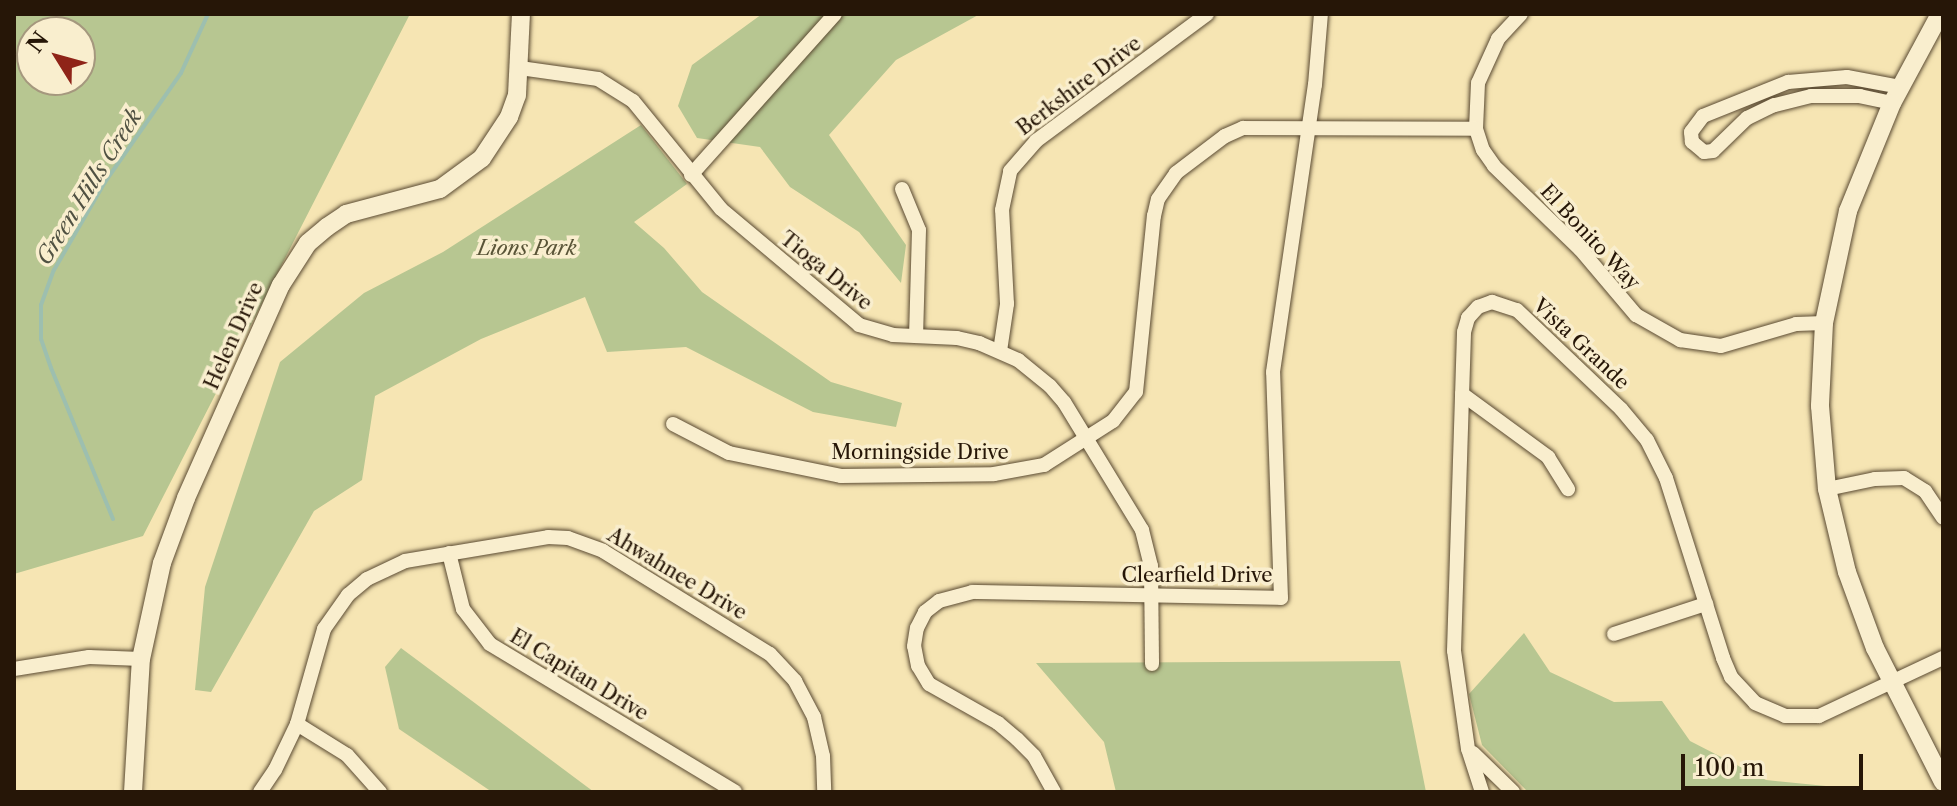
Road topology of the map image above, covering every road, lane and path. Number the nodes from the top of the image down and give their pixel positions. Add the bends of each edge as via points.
1 (521, 14) edge
2 (835, 14) edge
3 (1207, 14) edge
4 (1321, 14) edge
5 (1521, 14) edge
6 (1940, 14) edge
7 (520, 68) junction
8 (1896, 95) junction
9 (1309, 125) junction
10 (1476, 129) junction
11 (691, 175) junction
12 (902, 189) dead end
13 (1824, 323) junction
14 (916, 336) junction
15 (1000, 351) junction
16 (1462, 394) junction
17 (673, 424) dead end
18 (1087, 440) junction
19 (1568, 489) dead end
20 (1827, 489) junction
21 (1943, 518) edge
22 (449, 553) junction
23 (1152, 596) junction
24 (1706, 604) junction
25 (1614, 634) dead end
26 (141, 659) junction
27 (1941, 660) edge
28 (1152, 664) dead end
29 (14, 669) edge
30 (1892, 683) junction
31 (297, 724) junction
32 (1468, 749) junction
33 (1943, 782) edge
34 (133, 792) edge
35 (260, 792) edge
36 (380, 792) edge
37 (735, 792) edge
38 (824, 792) edge
39 (1054, 792) edge
40 (1482, 792) edge
41 (1513, 792) edge

1 - 7 street, Helen Drive
2 - 11 street
3 - 15 street, Berkshire Drive via 1036,141 1010,171 1002,210 1007,304
4 - 9 street, Clearfield Drive
5 - 10 street, El Bonito Way via 1486,60 1478,83
6 - 8 street
7 - 11 street, Tioga Drive via 578,74 618,90 646,115
7 - 26 street, Helen Drive via 509,117 482,158 462,176 416,197 346,214 308,243 293,262 173,532
8 - 8 street via 1847,77 1788,82 1703,116 1691,132 1692,142 1704,152 1713,151 1747,118 1811,96
8 - 13 street via 1848,211
9 - 10 street, Morningside Drive
9 - 18 street, Morningside Drive via 1243,128 1225,136 1165,185 1154,216 1136,392 1113,421
9 - 23 street, Clearfield Drive via 1273,372 1281,598
10 - 13 street, El Bonito Way via 1494,166 1650,326 1680,340 1721,346 1796,324
11 - 14 street, Tioga Drive via 736,222 859,325
12 - 14 street via 919,230
13 - 20 street via 1820,406
14 - 15 street, Tioga Drive via 957,338
15 - 18 street, Tioga Drive via 1050,386
16 - 19 street via 1548,457
16 - 24 street, Vista Grande via 1468,318 1478,307 1505,303 1621,409 1647,440 1666,478
16 - 32 street, Vista Grande via 1454,651
17 - 18 street, Morningside Drive via 729,453 841,476 1009,473 1044,465
18 - 23 street, Tioga Drive via 1142,530
20 - 21 street via 1904,478 1925,491
20 - 30 street via 1847,572
22 - 31 street, Ahwahnee Drive via 386,569 348,595 324,629
22 - 37 street, El Capitan Drive via 463,609 490,644
22 - 38 street, Ahwahnee Drive via 528,538 577,541 603,551 753,642 795,681 814,717
23 - 28 street, Tioga Drive
23 - 39 street, Clearfield Drive via 972,592 939,601 925,612 914,646 929,684 1017,739 1034,756
24 - 25 street
24 - 30 street, Vista Grande via 1731,677 1769,711 1819,716
26 - 29 street via 89,657
26 - 34 street, Helen Drive
27 - 30 street, Vista Grande
30 - 33 street
31 - 35 street, Ahwahnee Drive
31 - 36 street via 347,755
32 - 40 street, Vista Grande
32 - 41 street

